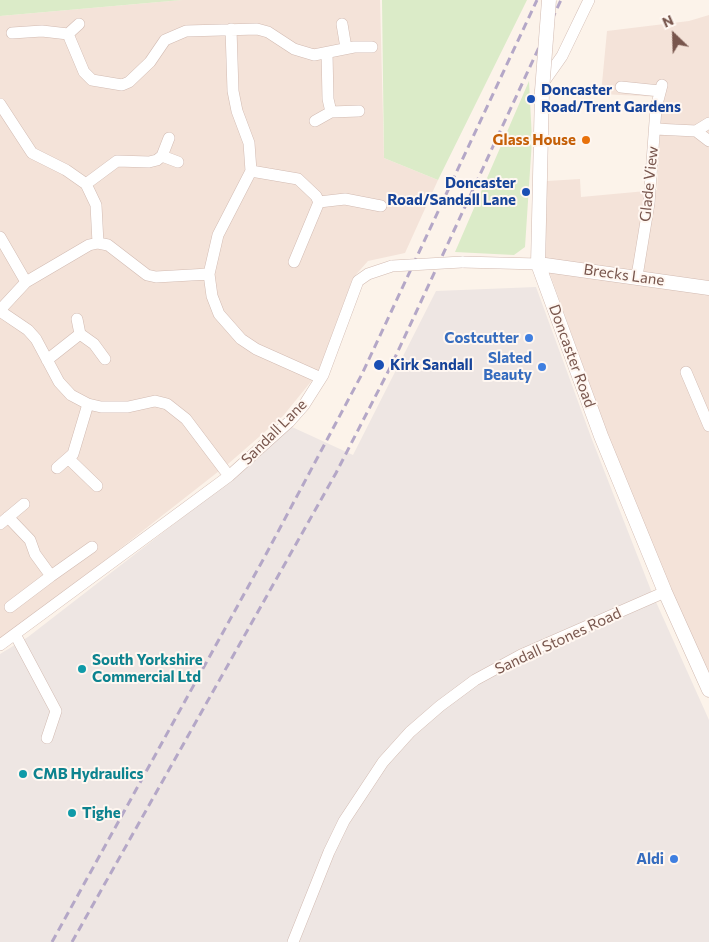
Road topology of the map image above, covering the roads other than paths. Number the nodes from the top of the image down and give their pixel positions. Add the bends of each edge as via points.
1 (549, 0) edge
2 (590, 0) edge
3 (79, 24) dead end
4 (342, 24) dead end
5 (231, 29) junction
6 (12, 33) dead end
7 (68, 34) junction
8 (372, 47) dead end
9 (346, 48) junction
10 (327, 53) junction
11 (543, 87) junction
12 (621, 87) dead end
13 (0, 104) edge
14 (359, 111) dead end
15 (330, 112) junction
16 (316, 121) dead end
17 (709, 123) edge
18 (655, 128) junction
19 (696, 131) junction
20 (169, 138) dead end
21 (709, 141) edge
22 (162, 156) junction
23 (178, 162) dead end
24 (252, 171) junction
25 (86, 184) junction
26 (319, 202) junction
27 (382, 206) dead end
28 (0, 238) edge
29 (98, 243) junction
30 (294, 262) dead end
31 (538, 264) junction
32 (209, 274) junction
33 (637, 276) junction
34 (26, 282) junction
35 (709, 288) edge
36 (0, 311) edge
37 (77, 319) dead end
38 (80, 334) junction
39 (106, 359) dead end
40 (47, 360) junction
41 (686, 372) dead end
42 (321, 378) junction
43 (88, 404) junction
44 (709, 426) edge
45 (69, 459) junction
46 (57, 468) dead end
47 (228, 476) junction
48 (97, 486) dead end
49 (24, 504) dead end
50 (4, 521) edge
51 (92, 547) dead end
52 (51, 576) junction
53 (665, 592) junction
54 (10, 606) dead end
55 (16, 636) junction
56 (0, 645) edge
57 (709, 690) edge
58 (47, 738) dead end
59 (293, 942) edge

1 - 11 street, Doncaster Road, bridge
2 - 11 street
3 - 7 street
4 - 9 street
5 - 7 street via 177,33 165,40 150,62 122,85 92,80 84,72
5 - 10 street via 257,29 268,32 294,49 314,55
5 - 24 street via 233,91 249,142
6 - 7 street via 42,31
8 - 9 street
9 - 10 street
10 - 15 street
11 - 31 street, Doncaster Road
12 - 18 street, Glade View via 661,88
13 - 25 street via 32,153
14 - 15 street
15 - 16 street
17 - 19 street
18 - 19 street
18 - 33 street, Glade View via 649,203
19 - 21 street
20 - 22 street
22 - 23 street
22 - 25 street via 148,162 117,161
24 - 26 street via 298,179
24 - 32 street via 218,235
25 - 29 street via 96,205
26 - 27 street via 345,199
26 - 30 street
28 - 34 street
29 - 32 street via 108,245 147,275
29 - 34 street
31 - 33 street, Brecks Lane
31 - 42 street, Sandall Lane, bridge via 462,262 392,266 368,274 358,281
31 - 53 street, Doncaster Road via 601,436
32 - 42 street via 218,314 241,339
33 - 35 street, Brecks Lane
34 - 36 street
36 - 40 street via 28,330
37 - 38 street
38 - 39 street
38 - 40 street
40 - 43 street via 58,382 71,395
41 - 44 street
42 - 47 street, Sandall Lane via 304,405 288,422
43 - 45 street
43 - 47 street via 112,408 155,401 167,404 186,419
45 - 46 street
45 - 48 street
47 - 55 street, Sandall Lane
49 - 50 street
50 - 52 street via 30,540 35,554
51 - 52 street
52 - 54 street
53 - 57 street, Doncaster Road
53 - 59 street, Sandall Stones Road via 513,659 475,680 410,732 383,762 344,821
55 - 56 street, Sandall Lane
55 - 58 street via 56,711

